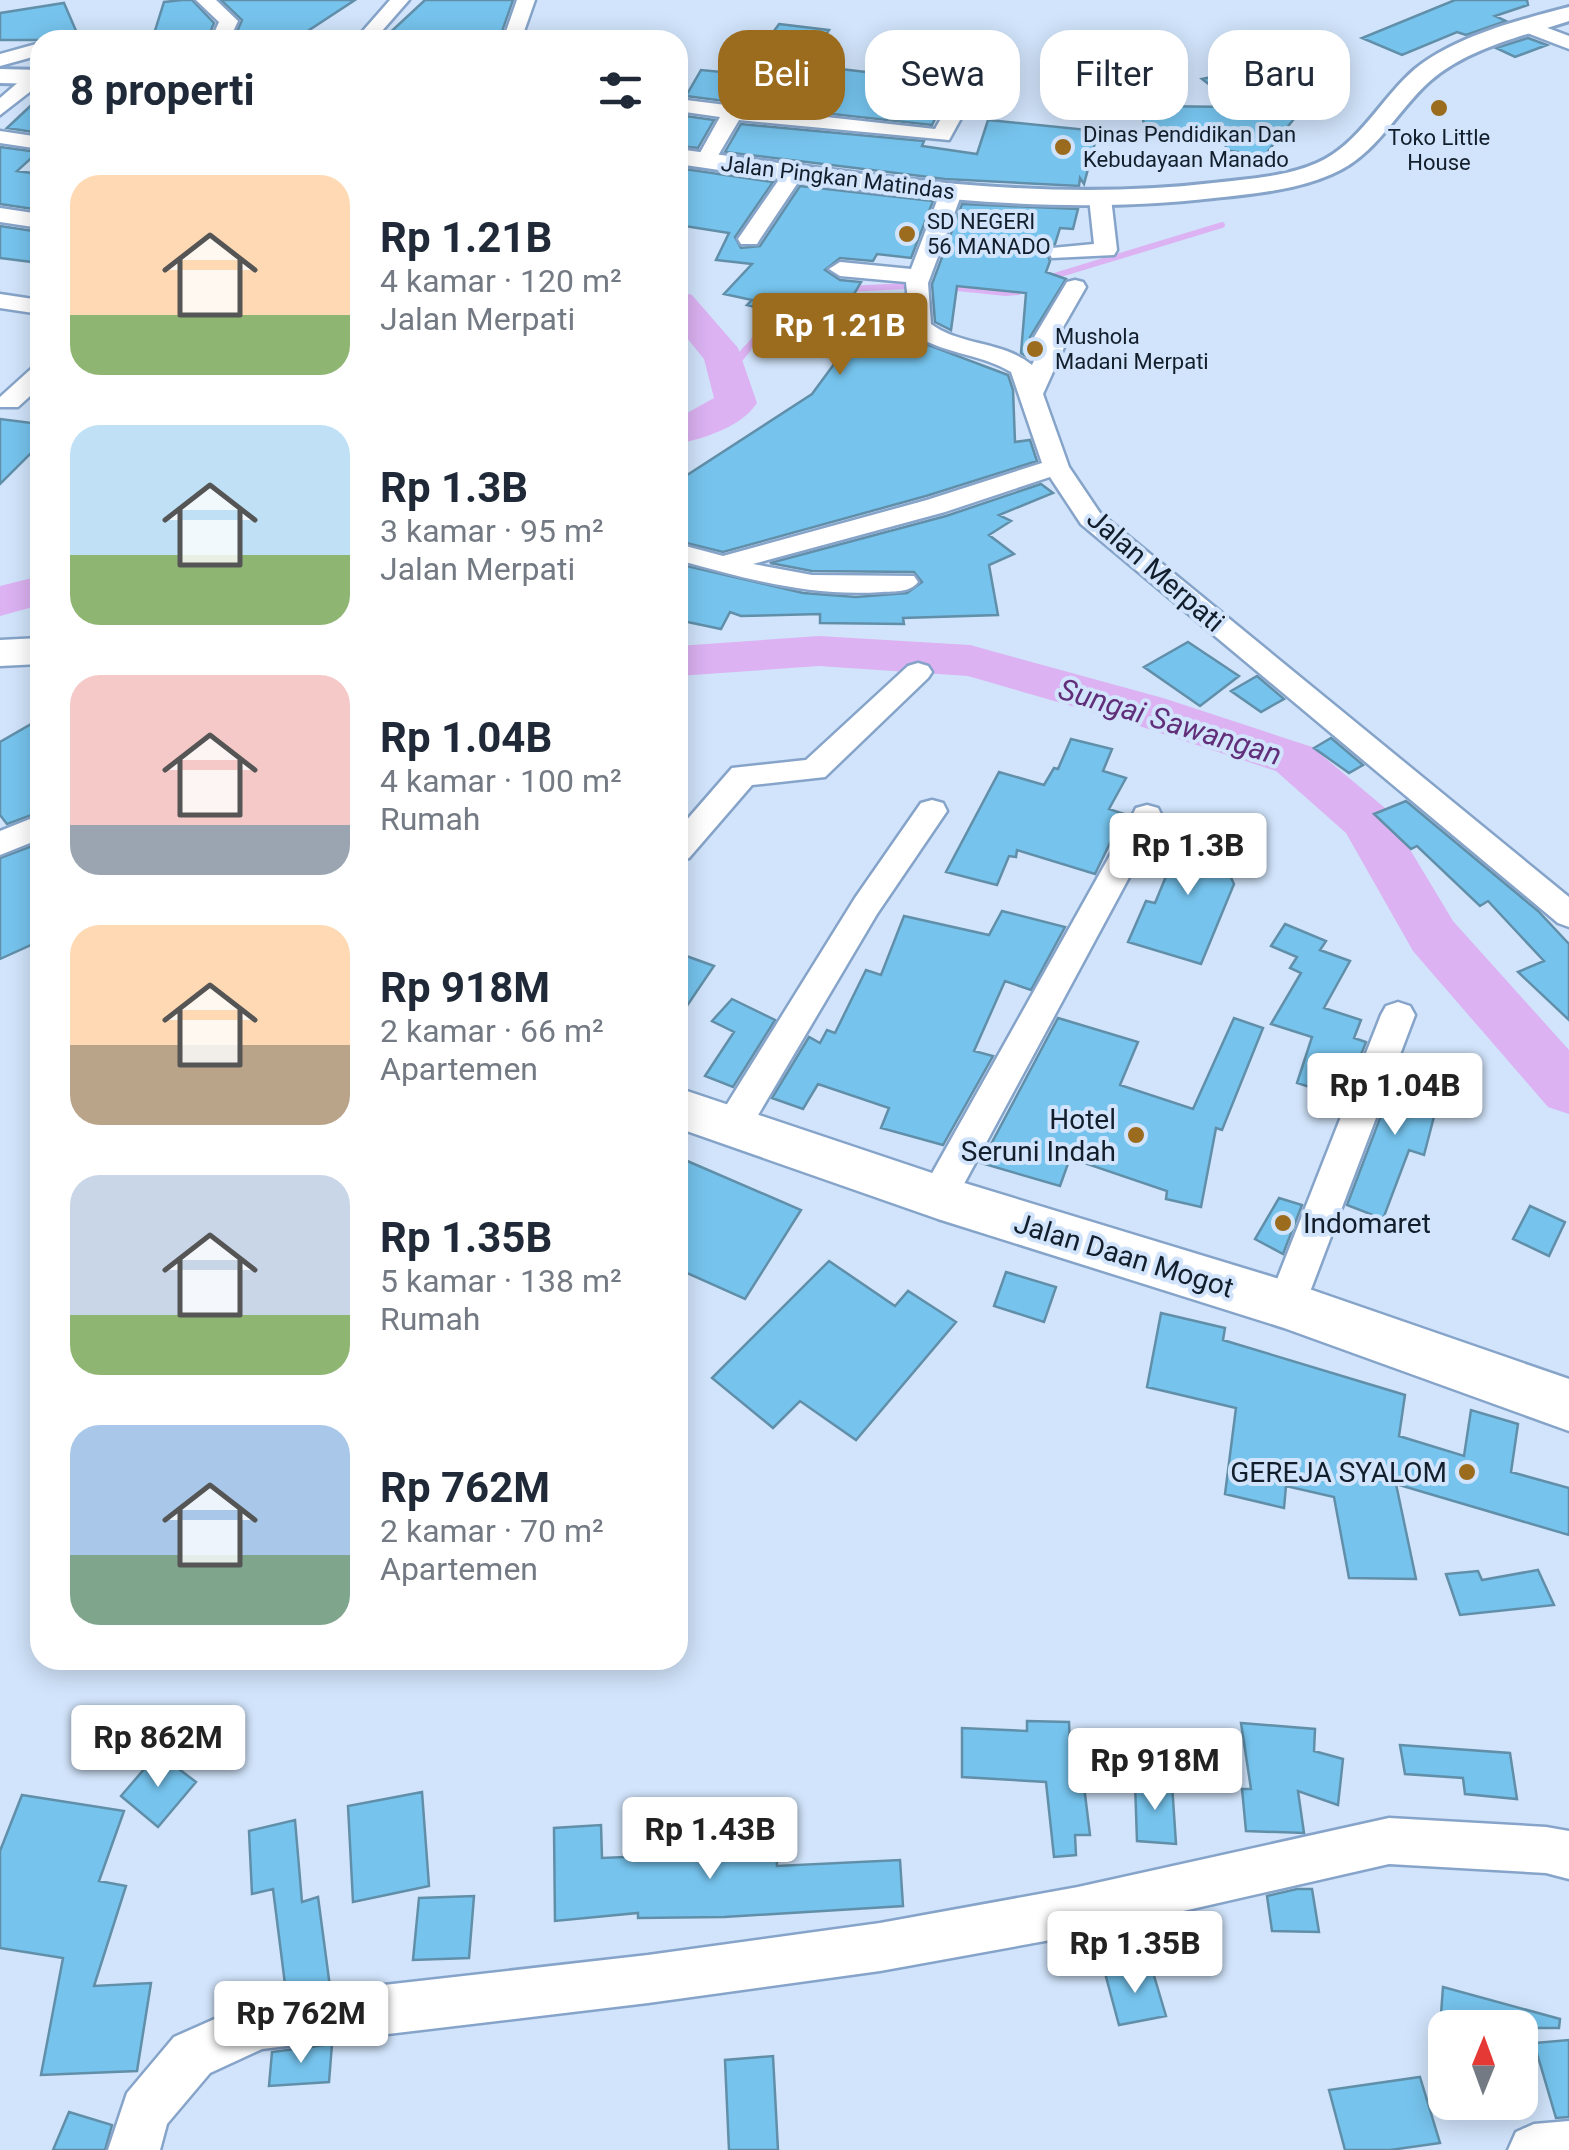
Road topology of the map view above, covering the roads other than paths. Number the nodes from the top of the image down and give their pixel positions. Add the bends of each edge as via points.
1 (205, 0) edge
2 (400, 0) edge
3 (526, 0) edge
4 (1554, 22) edge
5 (225, 30) edge
6 (373, 30) edge
7 (516, 30) edge
8 (1569, 43) edge
9 (30, 52) edge
10 (0, 60) edge
11 (0, 76) edge
12 (30, 77) edge
13 (30, 84) edge
14 (688, 107) edge
15 (0, 109) edge
16 (718, 111) edge
17 (729, 120) edge
18 (796, 120) edge
19 (951, 120) edge
20 (805, 121) joint
21 (0, 137) edge
22 (30, 142) edge
23 (688, 158) edge
24 (706, 160) junction
25 (794, 172) junction
26 (952, 192) junction
27 (1100, 198) junction
28 (0, 215) edge
29 (30, 220) edge
30 (749, 239) dead end
31 (1060, 253) dead end
32 (840, 269) dead end
33 (918, 285) junction
34 (1075, 287) dead end
35 (0, 301) edge
36 (30, 306) edge
37 (30, 382) edge
38 (1032, 391) junction
39 (4, 402) edge
40 (30, 408) edge
41 (1056, 467) junction
42 (688, 555) edge
43 (722, 564) junction
44 (904, 582) dead end
45 (30, 651) edge
46 (0, 653) edge
47 (918, 672) dead end
48 (932, 811) dead end
49 (1148, 816) dead end
50 (30, 830) edge
51 (688, 838) edge
52 (0, 844) edge
53 (1569, 915) edge
54 (1398, 1015) dead end
55 (688, 1112) edge
56 (732, 1127) junction
57 (938, 1197) junction
58 (1286, 1305) junction
59 (1569, 1405) edge
60 (1569, 1854) edge
61 (1569, 2147) edge
62 (134, 2150) edge
63 (1534, 2150) edge

1 - 5 street via 229,21
2 - 6 street
3 - 7 street
4 - 8 street
4 - 27 street, Jalan Pingkan Matindas via 1426,72 1337,162 1238,188
9 - 10 street
11 - 12 street
13 - 15 street
14 - 16 street
17 - 24 street
18 - 20 street
19 - 20 street via 942,136
21 - 22 street
23 - 24 street, Jalan Pingkan Matindas
24 - 25 street, Jalan Pingkan Matindas
25 - 26 street, Jalan Pingkan Matindas
25 - 30 street
26 - 27 street, Jalan Pingkan Matindas
26 - 33 street
27 - 31 street via 1106,250
28 - 29 street
32 - 33 street
33 - 38 street via 919,327 928,336 1009,358 1028,376
34 - 38 street via 1045,339 1054,343
35 - 36 street
37 - 39 street
38 - 41 street, Jalan Merpati
39 - 40 street
41 - 43 street
41 - 53 street, Jalan Merpati via 1090,518
42 - 43 street
43 - 44 street via 775,581 836,588
45 - 46 main road
47 - 51 street via 814,770 744,774
48 - 56 street
49 - 57 street
50 - 52 street
54 - 58 street
55 - 56 main road, Jalan Daan Mogot
56 - 57 main road, Jalan Daan Mogot
57 - 58 main road, Jalan Daan Mogot
58 - 59 main road, Jalan Daan Mogot
60 - 62 street via 1388,1841 1078,1911 880,1947 260,2024 192,2055 146,2111
61 - 63 street

